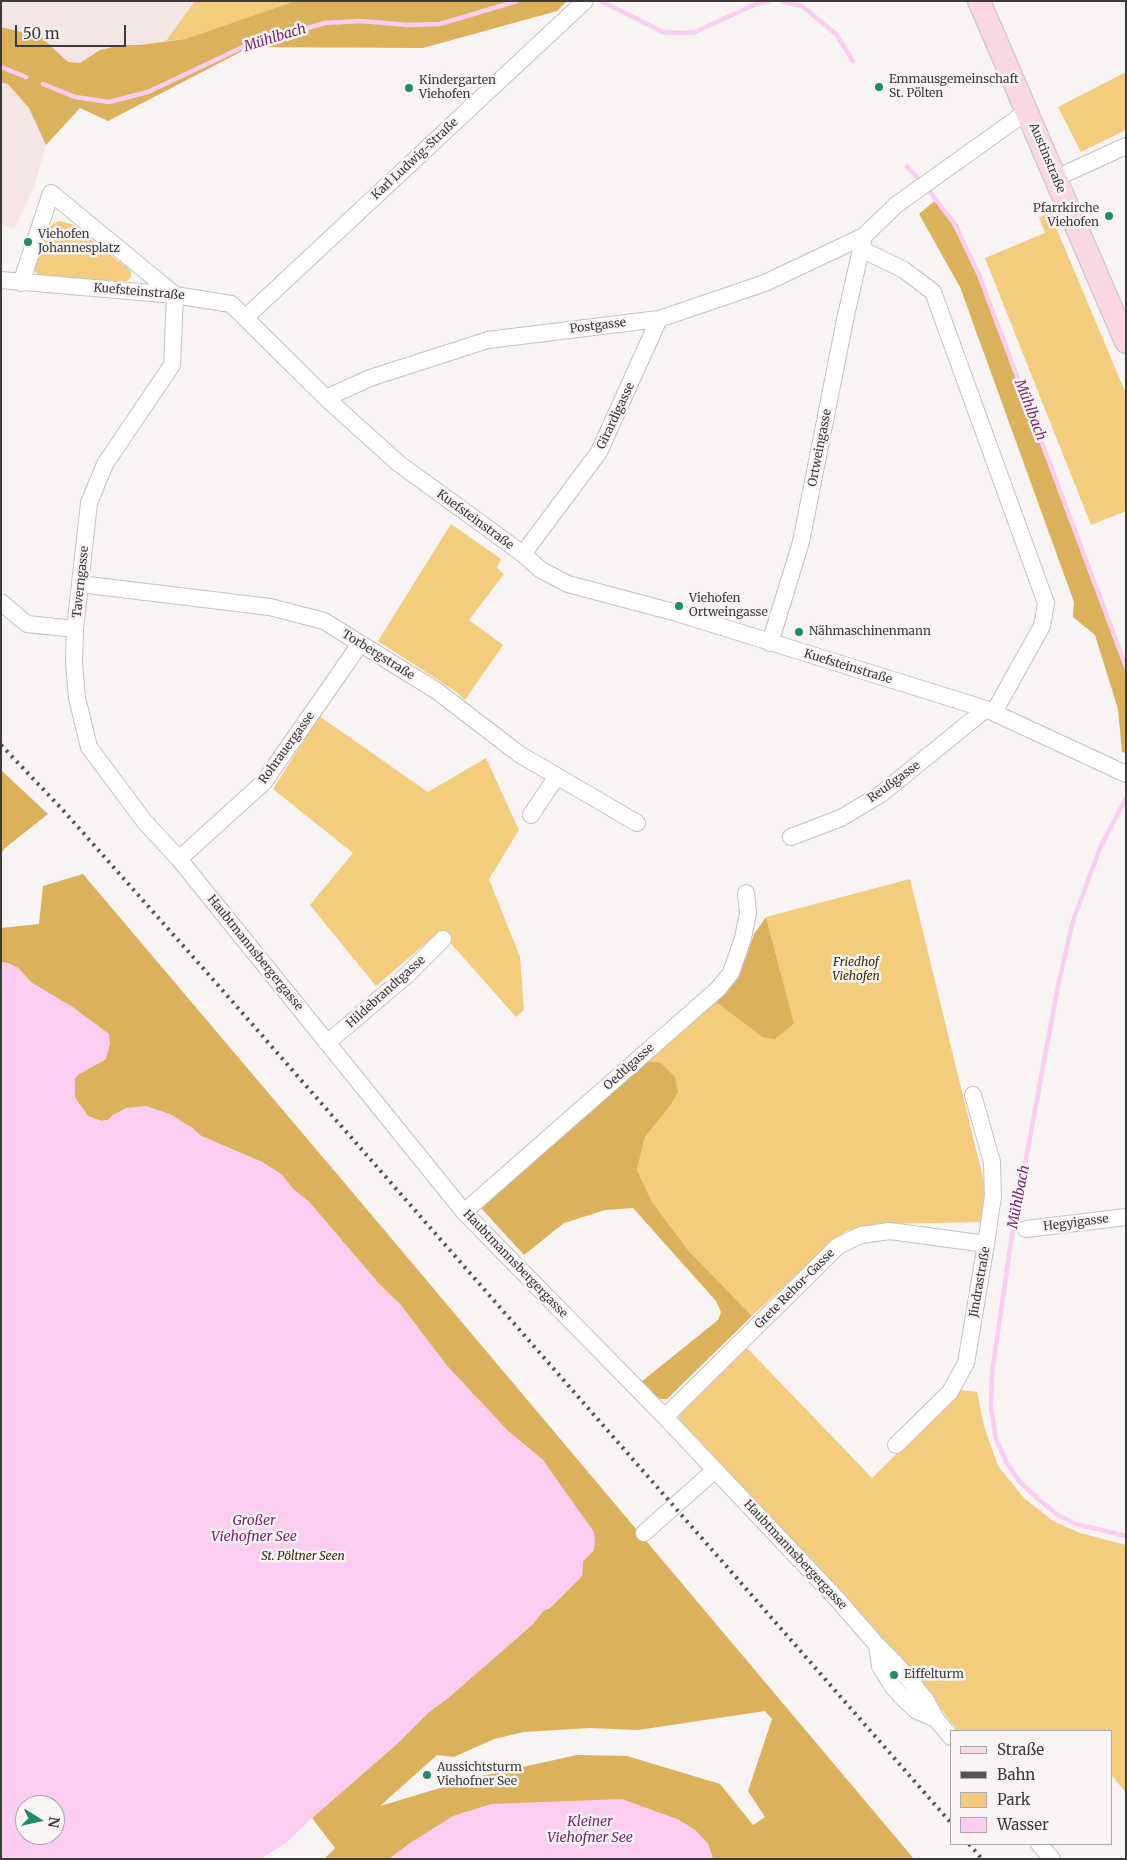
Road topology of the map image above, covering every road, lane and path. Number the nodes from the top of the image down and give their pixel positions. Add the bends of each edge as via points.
1 (979, 1) edge
2 (584, 2) edge
3 (1027, 110) junction
4 (1126, 146) edge
5 (1056, 178) junction
6 (862, 243) junction
7 (1, 280) edge
8 (21, 283) junction
9 (175, 295) junction
10 (246, 318) junction
11 (659, 318) junction
12 (1126, 342) edge
13 (326, 398) junction
14 (523, 554) junction
15 (80, 584) junction
16 (1, 602) edge
17 (75, 629) junction
18 (770, 643) junction
19 (360, 644) junction
20 (990, 711) junction
21 (1123, 772) edge
22 (557, 776) junction
23 (531, 816) dead end
24 (637, 823) dead end
25 (791, 836) dead end
26 (178, 860) junction
27 (746, 894) dead end
28 (443, 938) dead end
29 (327, 1043) junction
30 (973, 1095) dead end
31 (464, 1212) junction
32 (1126, 1217) edge
33 (1026, 1228) dead end
34 (986, 1244) junction
35 (665, 1417) junction
36 (896, 1444) dead end
37 (715, 1470) junction
38 (644, 1533) dead end
39 (950, 1735) edge
40 (1040, 1845) edge
41 (1052, 1859) edge

1 - 3 main road, Austinstraße
2 - 10 street, Karl Ludwig-Straße
3 - 5 main road, Austinstraße
3 - 6 street via 896,205
4 - 5 street
5 - 12 main road, Austinstraße
6 - 11 street, Postgasse via 765,283
6 - 18 street, Ortweingasse via 801,542
6 - 20 street via 933,292 1046,603 1042,626
7 - 8 street, Kuefsteinstraße
8 - 9 street, Kuefsteinstraße
8 - 9 street via 51,193
9 - 10 street, Kuefsteinstraße via 227,302
9 - 15 street, Taverngasse via 172,365 105,464 89,503
10 - 13 street, Kuefsteinstraße
11 - 13 street, Postgasse via 488,340 370,378
11 - 14 street, Girardigasse via 599,452
13 - 14 street, Kuefsteinstraße via 398,463
14 - 18 street, Kuefsteinstraße via 541,570 568,584 677,613
15 - 17 street, Taverngasse
15 - 19 street, Torbergstraße via 270,607 324,621
16 - 17 street via 27,624
17 - 26 street, Taverngasse via 77,698 90,746 144,821
18 - 20 street, Kuefsteinstraße
19 - 22 street, Torbergstraße via 437,691 519,754
19 - 26 street, Rohrauergasse via 264,782
20 - 21 street, Kuefsteinstraße
20 - 25 street, Reußgasse via 881,794 841,818
22 - 23 street
22 - 24 street, Torbergstraße
26 - 29 street, Haubtmannsbergergasse
27 - 31 street, Oedtlgasse via 748,913 740,946 730,973 718,989
28 - 29 street, Hildebrandtgasse via 406,976
29 - 31 street, Haubtmannsbergergasse
30 - 34 street, Jindrastraße via 992,1170
31 - 35 street, Haubtmannsbergergasse
32 - 33 street, Hegyigasse
34 - 35 street, Grete Rehor-Gasse via 890,1231 861,1235 838,1246
34 - 36 street, Jindrastraße via 966,1363 950,1392
35 - 37 street, Haubtmannsbergergasse
37 - 38 street
37 - 39 street, Haubtmannsbergergasse via 837,1598 877,1645 880,1666 893,1687 918,1711 936,1719
40 - 41 street

